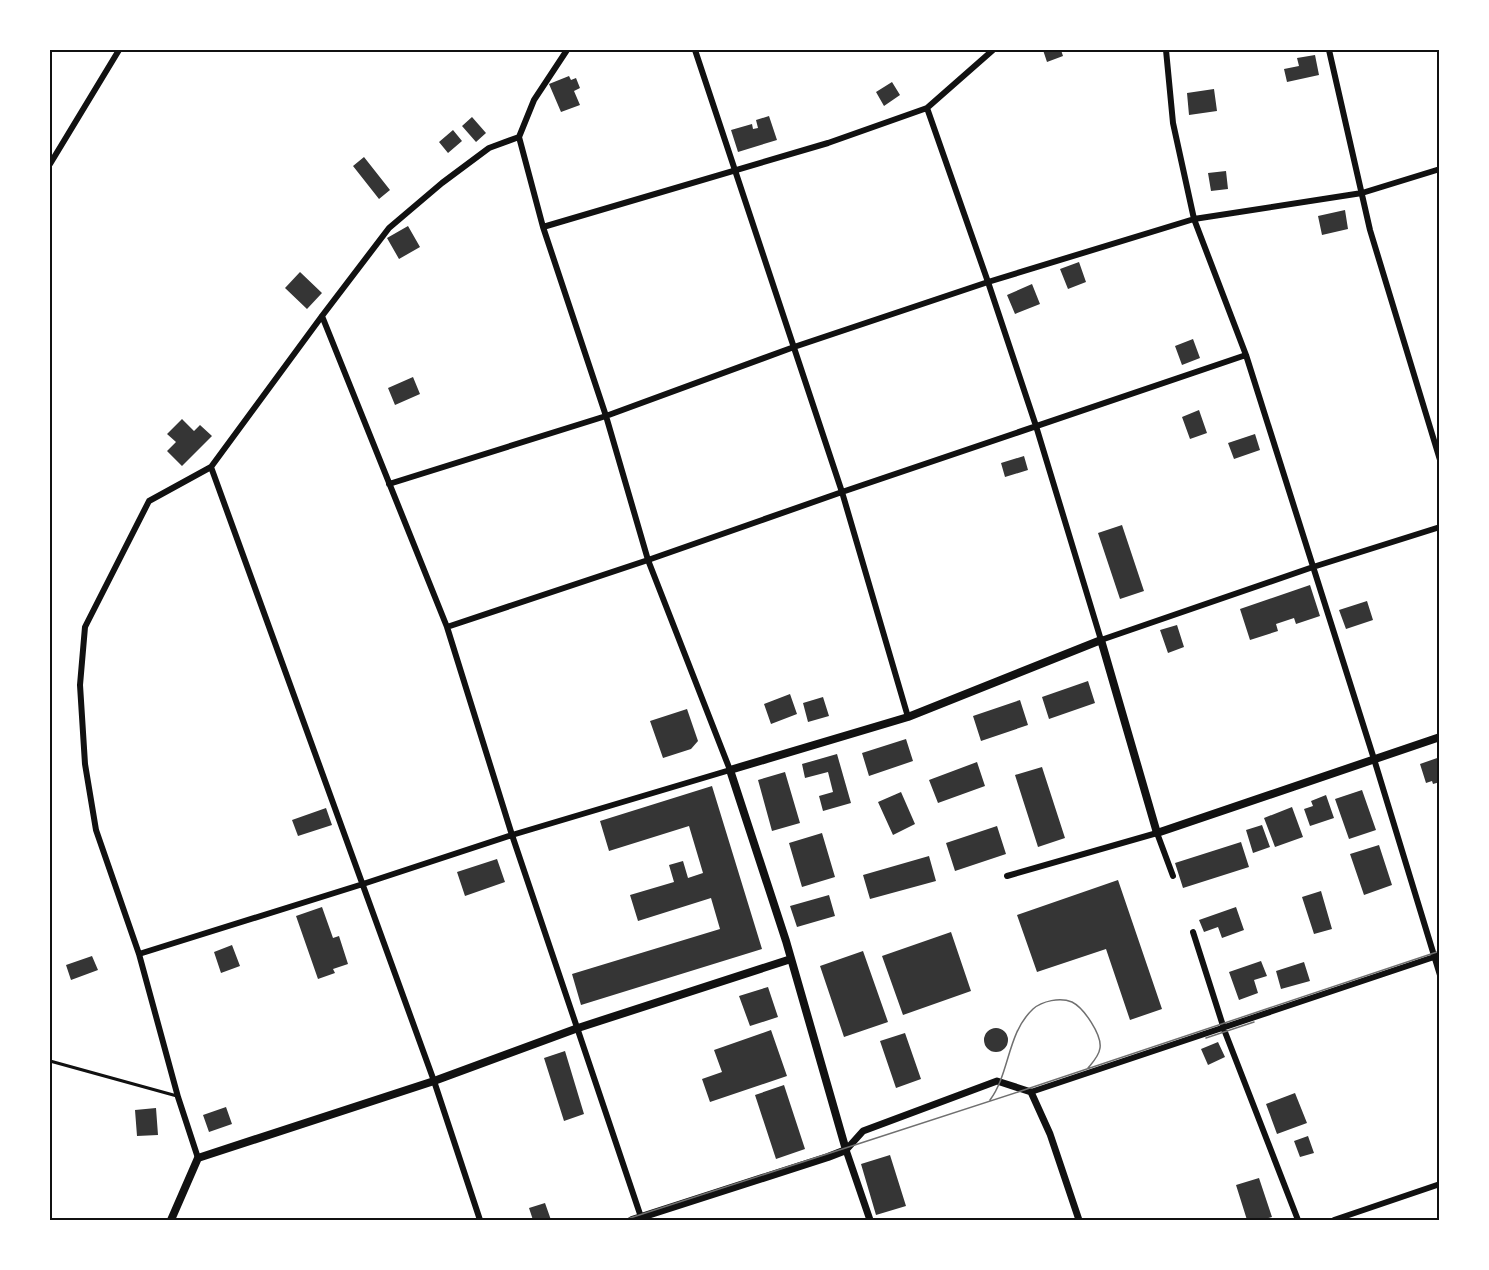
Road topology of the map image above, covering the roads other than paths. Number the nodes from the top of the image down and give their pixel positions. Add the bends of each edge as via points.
1 (119, 50) edge
2 (567, 50) edge
3 (695, 50) edge
4 (993, 50) edge
5 (1166, 50) edge
6 (1329, 50) edge
7 (927, 108) junction
8 (519, 138) junction
9 (50, 164) edge
10 (1440, 169) edge
11 (735, 171) junction
12 (1362, 193) junction
13 (1194, 219) junction
14 (543, 227) junction
15 (988, 282) junction
16 (322, 316) junction
17 (794, 347) junction
18 (1246, 355) junction
19 (606, 416) junction
20 (1036, 426) junction
21 (1440, 460) edge
22 (211, 467) junction
23 (389, 484) junction
24 (842, 492) junction
25 (1440, 527) edge
26 (648, 560) junction
27 (1313, 567) junction
28 (447, 627) junction
29 (1101, 640) junction
30 (908, 717) junction
31 (1440, 737) edge
32 (1374, 759) junction
33 (730, 770) junction
34 (1157, 833) junction
35 (512, 835) junction
36 (1007, 876) dead end
37 (1173, 876) dead end
38 (363, 884) junction
39 (1193, 932) dead end
40 (139, 954) junction
41 (1437, 956) edge
42 (791, 959) junction
43 (1440, 975) edge
44 (578, 1028) junction
45 (1224, 1028) junction
46 (50, 1061) edge
47 (434, 1081) junction
48 (1031, 1092) junction
49 (178, 1097) junction
50 (846, 1150) junction
51 (198, 1158) junction
52 (1440, 1184) edge
53 (642, 1219) edge
54 (171, 1221) edge
55 (480, 1221) edge
56 (632, 1221) edge
57 (870, 1221) edge
58 (1078, 1221) edge
59 (1298, 1221) edge
60 (1334, 1221) edge

1 - 9 street
2 - 8 street via 534,100
3 - 11 street
4 - 7 street
5 - 13 street via 1173,123
6 - 12 street
7 - 11 street
7 - 15 street
8 - 14 street
8 - 16 street via 489,148 389,228
10 - 12 street
11 - 14 street
11 - 17 street
12 - 13 street
12 - 21 street
13 - 15 street
13 - 18 street
14 - 19 street
15 - 17 street
15 - 20 street
16 - 22 street
16 - 23 street
17 - 19 street
17 - 24 street
18 - 20 street
18 - 27 street
19 - 23 street
19 - 26 street
20 - 24 street
20 - 29 street
22 - 38 street
22 - 40 street via 149,501 85,627 80,686 85,764 96,830
23 - 28 street
24 - 26 street
24 - 30 street
25 - 27 street
26 - 28 street
26 - 33 street
27 - 29 street
27 - 32 street
28 - 35 street
29 - 30 main road
29 - 34 main road
30 - 33 main road
31 - 32 main road
32 - 34 main road
32 - 41 street
33 - 35 street
33 - 42 main road
34 - 36 street
34 - 37 street
35 - 38 street
35 - 44 street
38 - 40 street
38 - 47 street
39 - 45 street
40 - 49 street
41 - 43 street
41 - 45 street
42 - 44 main road
42 - 50 main road
44 - 47 main road
44 - 53 street
45 - 48 street
45 - 59 street
46 - 49 lane
47 - 51 main road
47 - 55 street
48 - 50 street via 997,1081 863,1131
48 - 58 street via 1050,1134
49 - 51 street
50 - 53 main road
50 - 57 street
51 - 54 main road
52 - 60 street
53 - 56 main road

